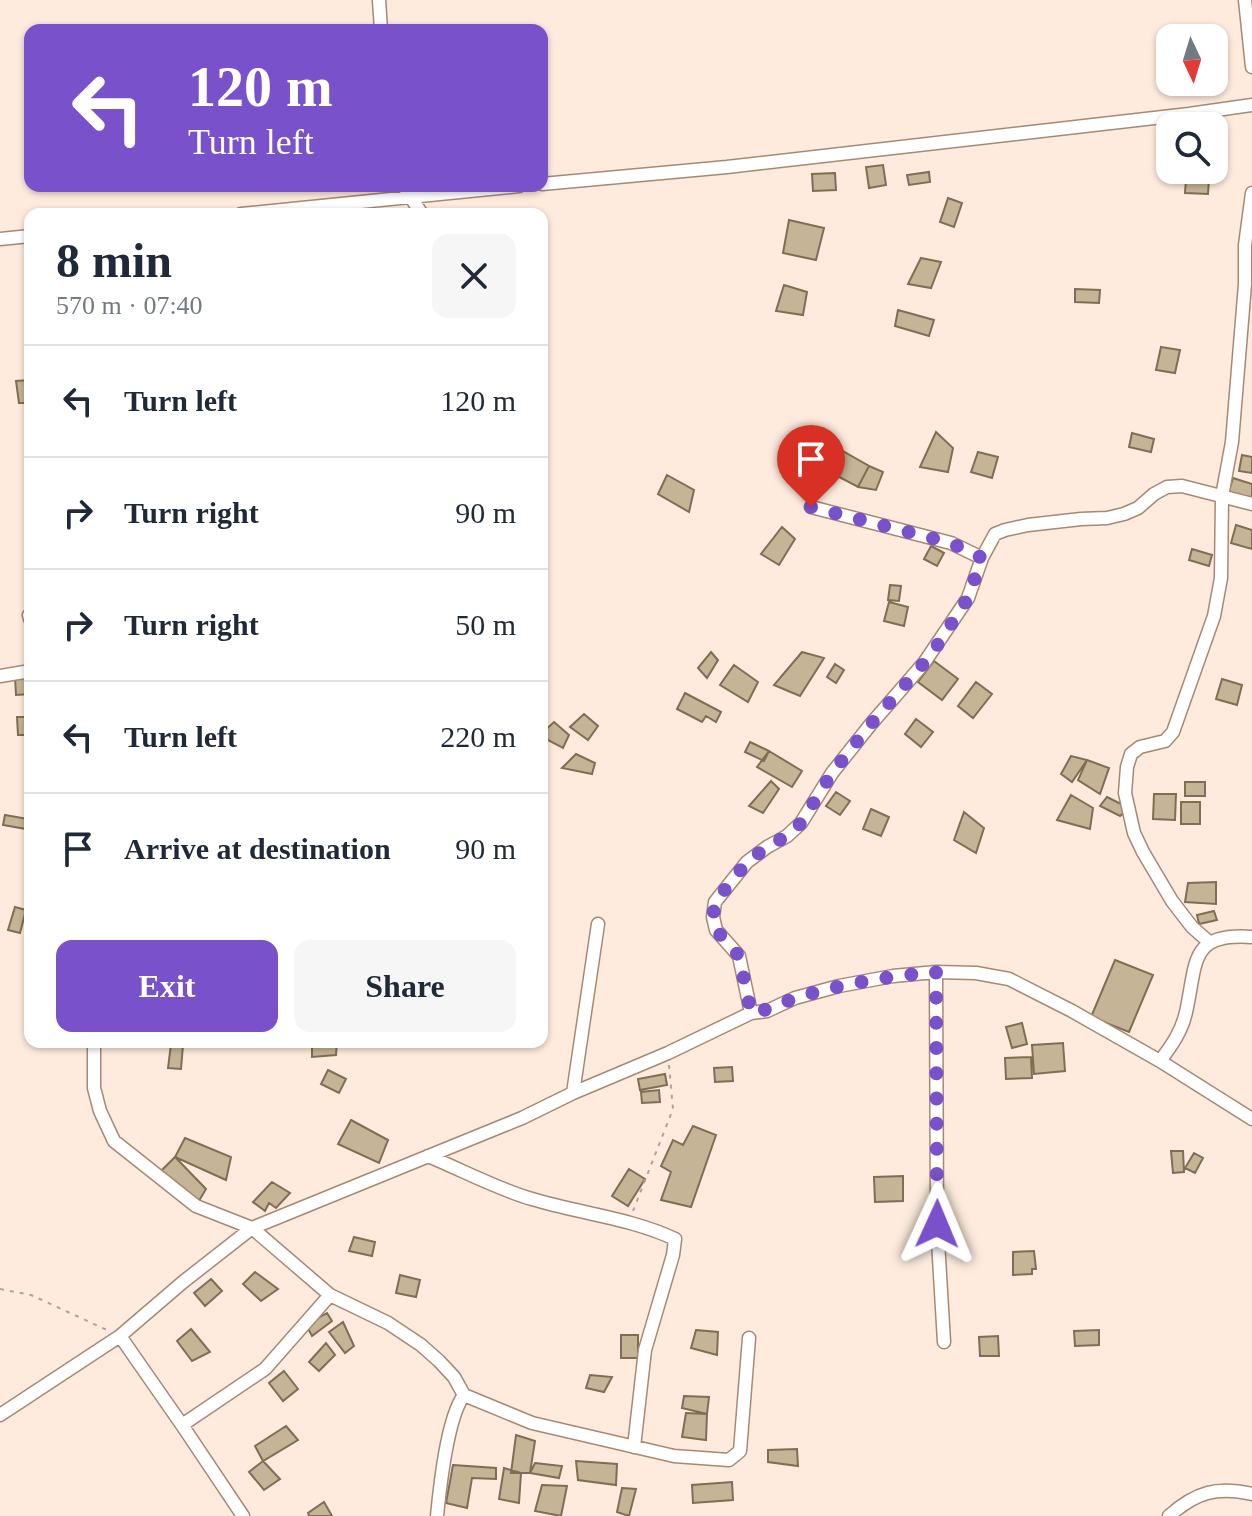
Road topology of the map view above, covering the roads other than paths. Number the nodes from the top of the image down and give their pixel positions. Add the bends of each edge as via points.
1 (379, 0) edge
2 (1245, 0) edge
3 (381, 24) edge
4 (1252, 67) edge
5 (1252, 105) edge
6 (548, 183) edge
7 (400, 192) edge
8 (1252, 193) edge
9 (284, 208) edge
10 (24, 237) edge
11 (0, 239) edge
12 (1222, 496) junction
13 (1252, 504) edge
14 (811, 507) dead end
15 (982, 558) junction
16 (24, 672) edge
17 (0, 676) edge
18 (598, 924) dead end
19 (1252, 937) edge
20 (1209, 942) junction
21 (936, 972) junction
22 (751, 1013) junction
23 (94, 1048) edge
24 (1160, 1061) junction
25 (573, 1093) junction
26 (1252, 1119) edge
27 (428, 1156) junction
28 (252, 1228) junction
29 (330, 1295) junction
30 (120, 1336) junction
31 (749, 1338) dead end
32 (944, 1342) dead end
33 (464, 1395) junction
34 (0, 1415) edge
35 (182, 1425) junction
36 (634, 1447) junction
37 (1252, 1494) edge
38 (243, 1516) edge
39 (437, 1516) edge
40 (1169, 1516) edge

1 - 3 street
2 - 4 street
5 - 6 street
7 - 9 street
8 - 12 street via 1234,428
10 - 11 street
12 - 13 street
12 - 15 street via 1167,487 1124,514 1005,530 995,534
12 - 20 street via 1221,578 1214,616 1173,732 1165,741 1131,754 1125,782 1143,852 1172,901
14 - 15 street via 951,543
15 - 22 street via 968,598 939,643 832,773 801,823 747,862 715,902 716,930 739,956
16 - 17 street
18 - 25 street
19 - 20 street
20 - 24 street via 1198,957 1178,1036
21 - 22 street via 839,986
21 - 24 street via 1009,979
21 - 32 street via 937,1224
22 - 25 street
23 - 28 street via 94,1088 114,1141 196,1206
24 - 26 street
25 - 27 street
27 - 28 street
27 - 36 street via 529,1198 675,1239 645,1350
28 - 29 street
28 - 30 street
29 - 33 street via 421,1345 454,1377
29 - 35 street via 265,1369
30 - 34 street
30 - 35 street
31 - 36 street via 740,1451 729,1460
33 - 36 street via 532,1423
33 - 39 street via 448,1440
35 - 38 street
37 - 40 street via 1231,1489 1199,1495

